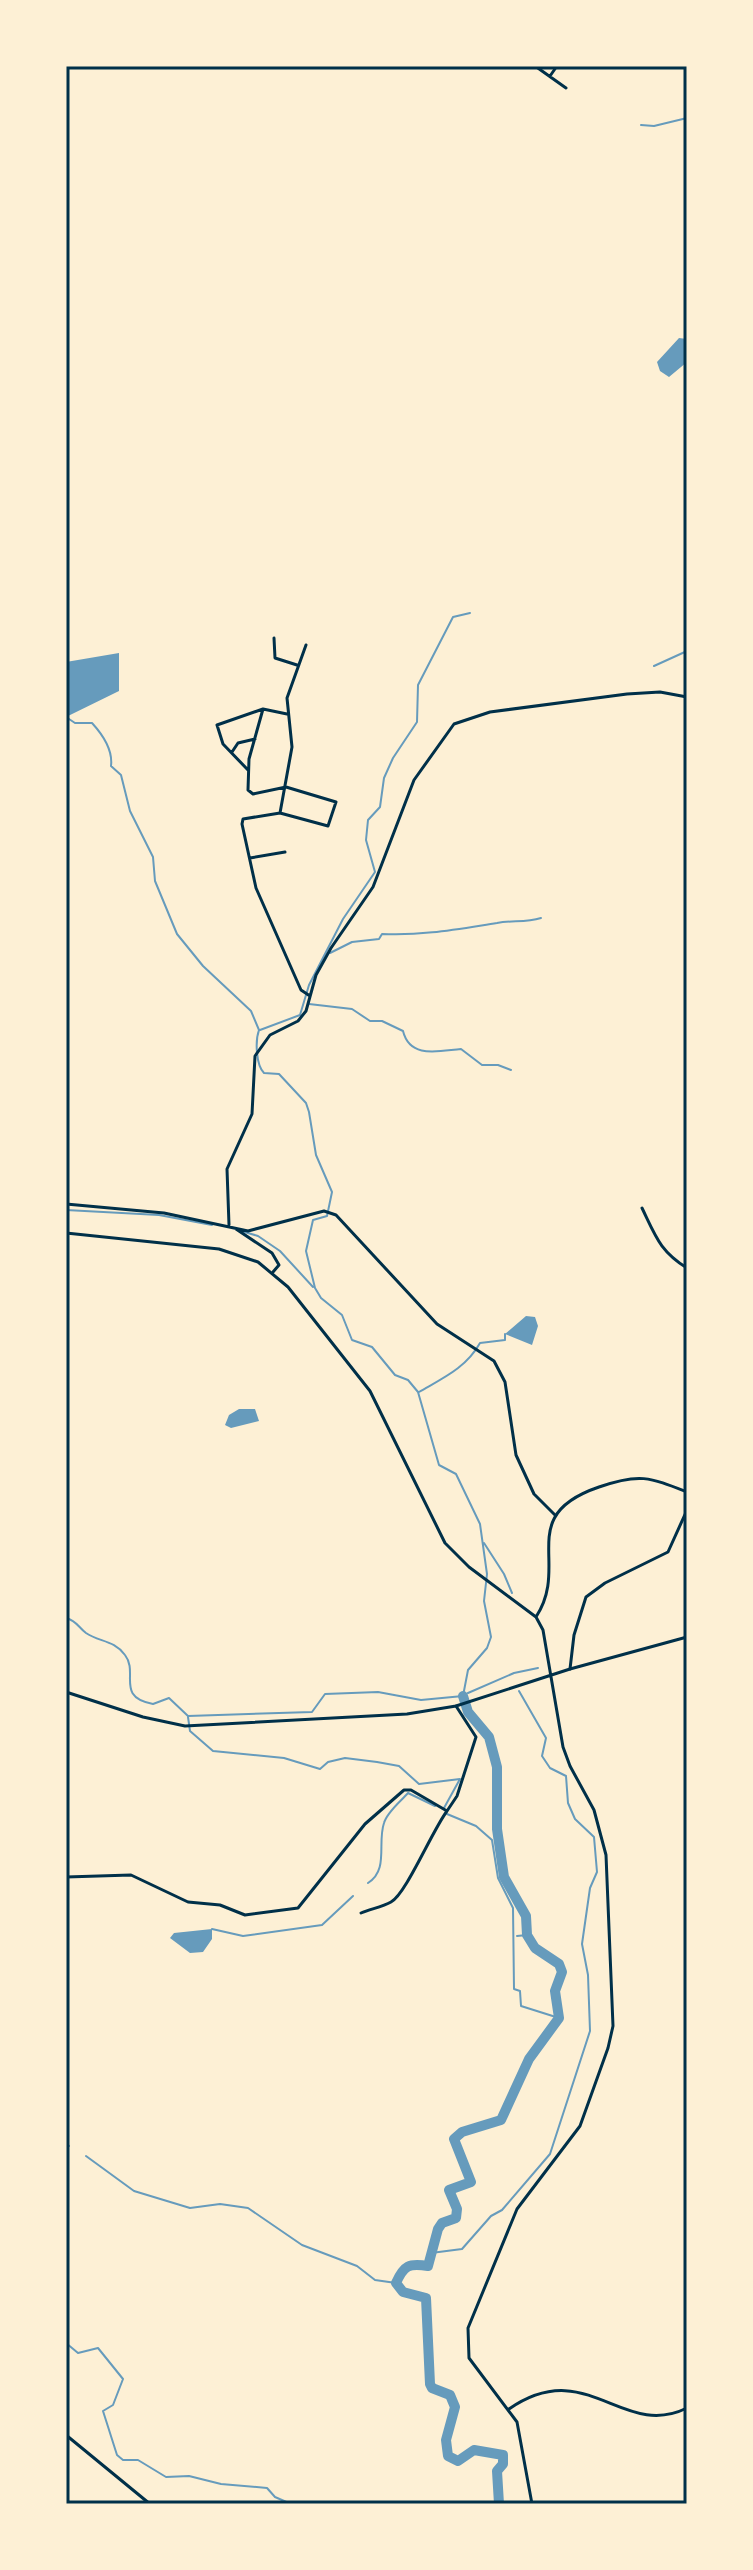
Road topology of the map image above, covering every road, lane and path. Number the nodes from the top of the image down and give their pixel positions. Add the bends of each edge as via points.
1 (557, 66) edge
2 (538, 67) edge
3 (550, 76) junction
4 (566, 88) dead end
5 (274, 638) dead end
6 (306, 645) dead end
7 (297, 665) junction
8 (687, 697) edge
9 (263, 709) junction
10 (287, 714) junction
11 (255, 739) junction
12 (232, 753) junction
13 (249, 771) junction
14 (286, 787) junction
15 (280, 813) junction
16 (285, 852) dead end
17 (250, 858) junction
18 (310, 996) junction
19 (66, 1204) edge
20 (642, 1208) dead end
21 (229, 1225) junction
22 (236, 1229) junction
23 (66, 1233) edge
24 (687, 1268) edge
25 (273, 1272) junction
26 (687, 1492) edge
27 (687, 1510) edge
28 (555, 1515) junction
29 (536, 1617) junction
30 (687, 1637) edge
31 (570, 1669) junction
32 (552, 1675) junction
33 (66, 1692) edge
34 (456, 1706) junction
35 (447, 1811) junction
36 (66, 1877) edge
37 (361, 1913) dead end
38 (687, 2408) edge
39 (509, 2409) junction
40 (66, 2435) edge
41 (150, 2504) edge
42 (532, 2504) edge

1 - 3 street
2 - 3 street
3 - 4 street
5 - 7 street via 275,658
6 - 7 street
7 - 10 street
8 - 18 street via 627,694 490,712 454,724 414,780 373,887 331,948
9 - 10 street
9 - 11 street
9 - 12 street via 217,725
10 - 14 street via 292,747
11 - 12 street via 238,743
11 - 13 street
12 - 13 street
13 - 14 street via 248,790 253,794
14 - 15 street
14 - 15 street via 336,802 328,826
15 - 17 street via 243,819
16 - 17 street
17 - 18 street via 256,888 301,990
18 - 21 street via 298,1021 276,1030 255,1056 252,1114 227,1169
19 - 21 street
20 - 24 street via 659,1245
21 - 22 street
22 - 25 street via 272,1253 279,1265
22 - 28 street via 258,1231 324,1211 336,1215 437,1324 494,1361 505,1382 516,1455 534,1494
23 - 25 street via 219,1249 239,1253
25 - 29 street via 370,1391 445,1543
26 - 28 street via 657,1479 630,1477 572,1497
27 - 31 street via 668,1552 605,1583 583,1602
28 - 29 street via 545,1596
29 - 32 street via 548,1645
30 - 31 street
31 - 32 street
32 - 34 street
32 - 39 street via 563,1747 604,1842 613,2026 580,2126 517,2209 468,2328 469,2358
33 - 34 street via 185,1726 407,1714
34 - 35 street via 476,1737
35 - 36 street via 404,1790 365,1824 304,1902 285,1912 245,1915 220,1905 188,1902 131,1875
35 - 37 street via 405,1889 392,1902
38 - 39 street via 674,2415 648,2416 559,2389 540,2391
39 - 42 street via 520,2437
40 - 41 street

